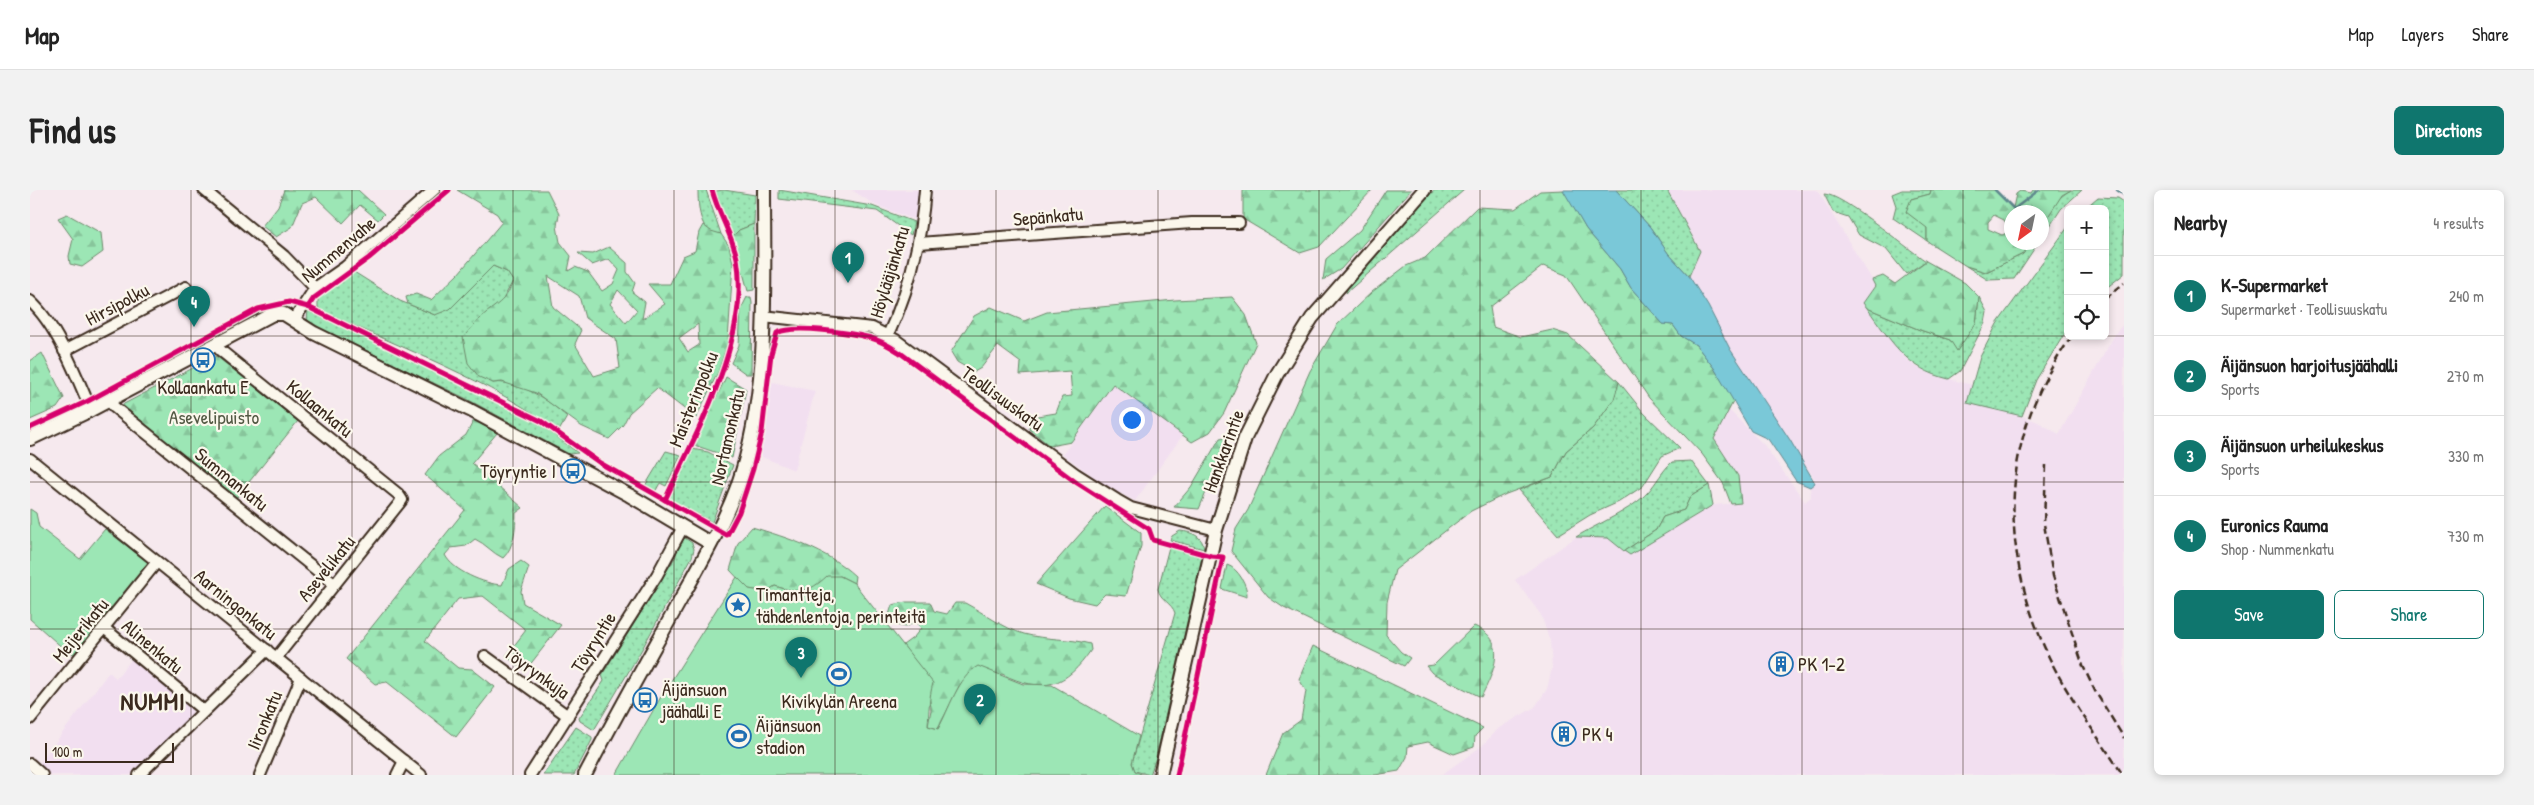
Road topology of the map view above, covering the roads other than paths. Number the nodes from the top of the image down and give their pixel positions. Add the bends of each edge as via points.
1 (204, 190) edge
2 (434, 190) edge
3 (764, 190) edge
4 (925, 190) edge
5 (1424, 190) edge
6 (1239, 223) dead end
7 (920, 243) junction
8 (186, 287) dead end
9 (315, 288) junction
10 (30, 301) edge
11 (763, 316) junction
12 (294, 320) junction
13 (888, 335) junction
14 (216, 344) junction
15 (64, 351) junction
16 (109, 400) junction
17 (91, 410) junction
18 (30, 439) edge
19 (30, 459) edge
20 (402, 500) joint
21 (683, 527) junction
22 (1216, 530) junction
23 (710, 543) junction
24 (156, 563) junction
25 (334, 584) junction
26 (104, 628) junction
27 (267, 650) junction
28 (485, 656) dead end
29 (276, 658) junction
30 (301, 678) junction
31 (203, 710) junction
32 (568, 716) junction
33 (30, 719) edge
34 (404, 761) junction
35 (30, 764) edge
36 (42, 775) edge
37 (139, 775) edge
38 (260, 775) edge
39 (397, 775) edge
40 (421, 775) edge
41 (530, 775) edge
42 (585, 775) edge
43 (1160, 775) edge

1 - 9 street via 284,256
2 - 9 street, Nummenvahe via 345,267
3 - 11 main road, Nortamonkatu
4 - 7 street, Höylääjänkatu
5 - 22 main road, Hankkarintie via 1294,344 1245,438
6 - 7 street, Sepänkatu via 1176,224
7 - 13 street, Höylääjänkatu via 899,313
8 - 15 street, Hirsipolku
9 - 12 street, Nummenvahe
10 - 15 street
11 - 13 street, Teollisuuskatu via 872,328
11 - 23 main road, Nortamonkatu via 759,380 747,452 734,495
12 - 14 main road via 284,314 274,314
12 - 21 main road via 600,479
13 - 22 street, Teollisuuskatu via 1117,500 1138,510
14 - 16 main road
14 - 20 street, Kollaankatu
15 - 17 street
16 - 17 main road
16 - 25 street, Summankatu
17 - 18 main road
19 - 24 street, Aarningonkatu
20 - 25 street, Asevelikatu
21 - 23 main road
21 - 32 street, Töyryntie via 657,575
22 - 43 main road, Hankkarintie
23 - 42 main road, Nortamonkatu
24 - 26 street, Meijerikatu
24 - 27 street, Aarningonkatu
25 - 29 street, Asevelikatu
26 - 31 street, Alinenkatu
26 - 33 street, Meijerikatu
27 - 29 street, Aarningonkatu
27 - 31 street
28 - 32 street, Töyrynkuja
29 - 30 street, Aarningonkatu
30 - 34 street, Aarningonkatu
30 - 38 street, Iironkatu
31 - 37 street
32 - 41 street, Töyryntie
34 - 39 street
34 - 40 street, Aarningonkatu
35 - 36 street

